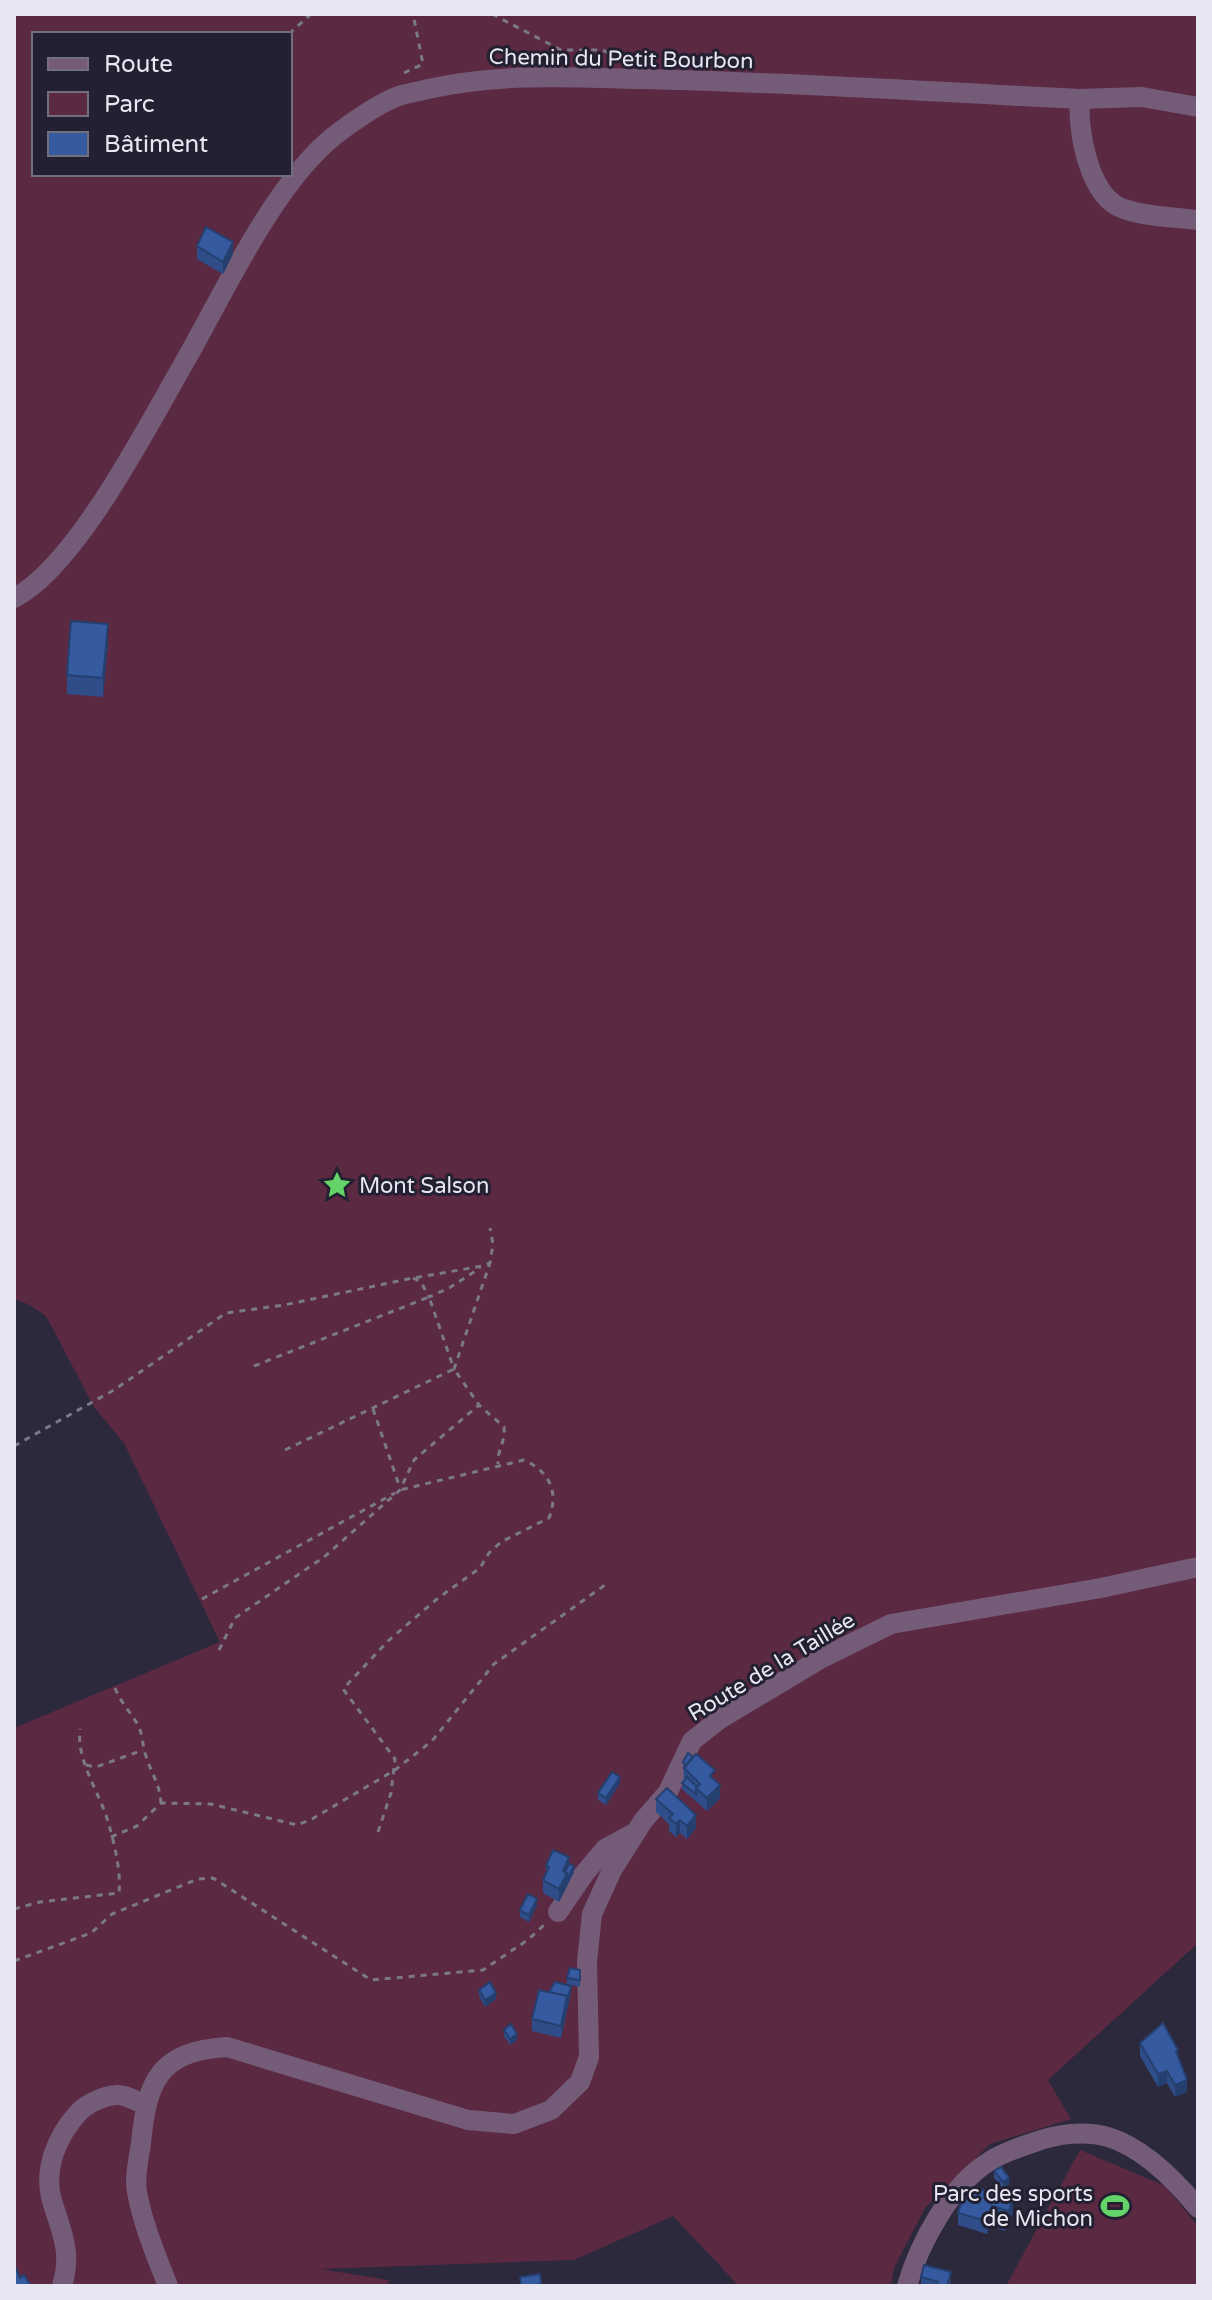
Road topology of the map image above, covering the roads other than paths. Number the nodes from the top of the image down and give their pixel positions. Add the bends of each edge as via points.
1 (1080, 99) junction
2 (1198, 107) edge
3 (1198, 220) edge
4 (14, 598) edge
5 (1198, 1567) edge
6 (636, 1832) junction
7 (558, 1912) road end
8 (144, 2104) junction
9 (1189, 2192) edge
10 (1198, 2208) edge
11 (62, 2286) edge
12 (168, 2286) edge
13 (907, 2286) edge

1 - 2 street, Chemin du Petit Bourbon via 1142,97
1 - 3 street via 1085,150 1110,201 1122,209
1 - 4 street, Chemin du Petit Bourbon via 526,76 465,81 395,97 333,137 300,172 271,211 83,530 57,564
5 - 6 street, Route de la Taillée via 891,1624 822,1658 692,1741 668,1792
6 - 7 street via 605,1849
6 - 8 street, Route de la Taillée via 592,1914 589,2057 580,2082 551,2110 514,2124 468,2120 227,2047 199,2049 174,2061 152,2082
8 - 11 street via 117,2094 84,2105 62,2130 51,2162 50,2194 66,2239
8 - 12 street via 136,2189
9 - 10 street
9 - 13 street via 1146,2157 1107,2136 1053,2135 988,2161 958,2189 928,2235

